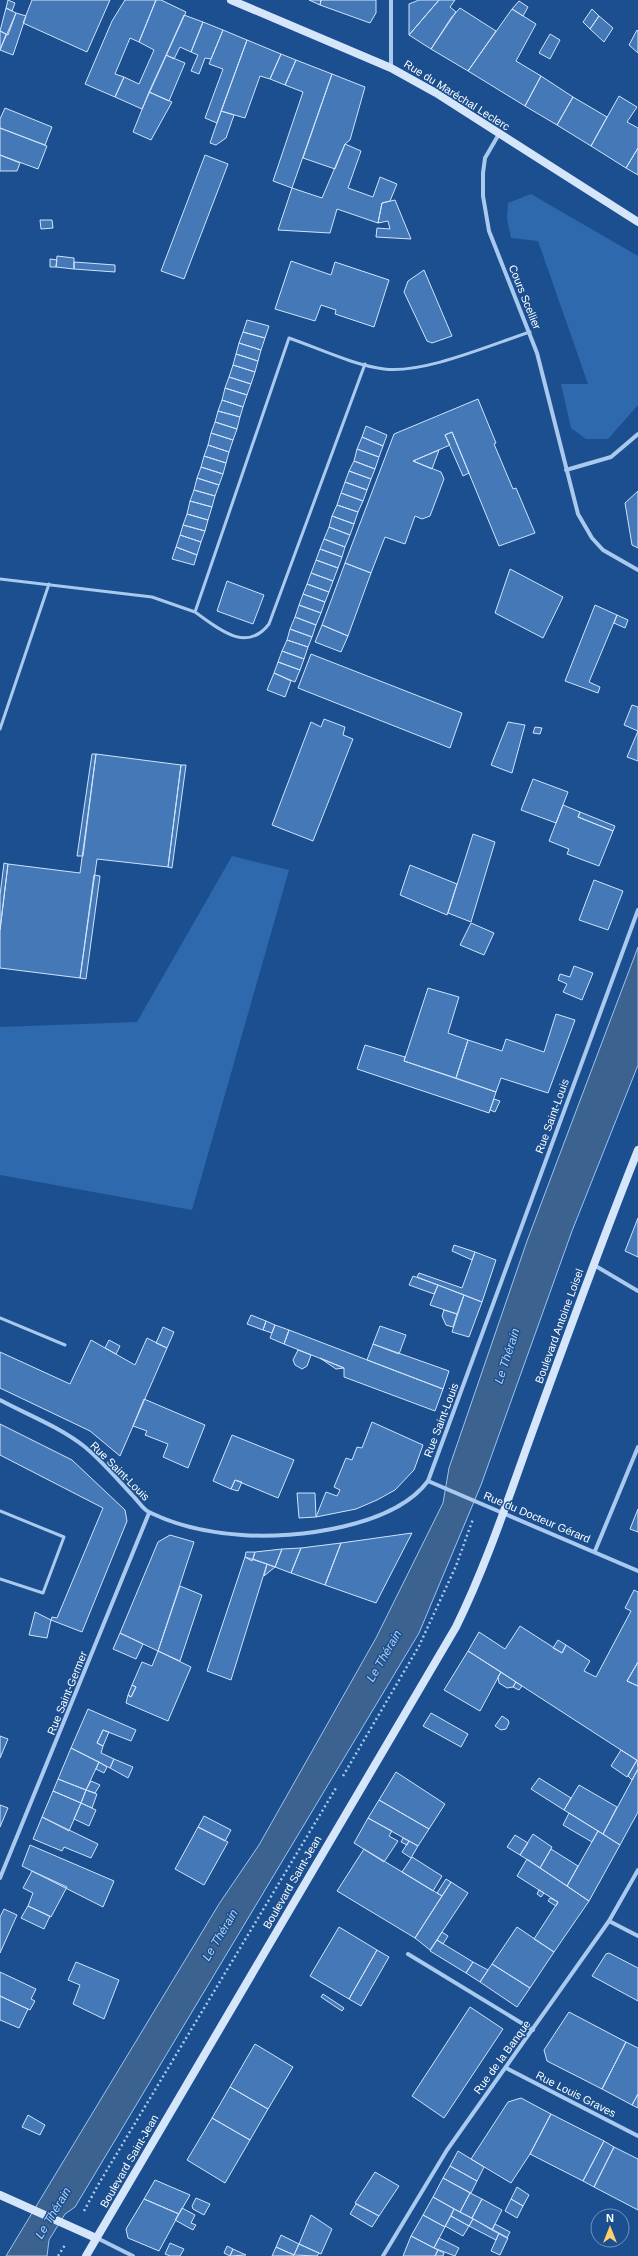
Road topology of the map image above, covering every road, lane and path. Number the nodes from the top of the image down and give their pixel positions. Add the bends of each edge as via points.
1 (231, 0) edge
2 (391, 0) edge
3 (391, 68) junction
4 (499, 134) junction
5 (638, 222) edge
6 (530, 332) junction
7 (365, 364) junction
8 (638, 434) edge
9 (566, 470) junction
10 (638, 570) edge
11 (0, 579) edge
12 (49, 584) junction
13 (195, 612) junction
14 (0, 729) edge
15 (638, 910) edge
16 (638, 1150) edge
17 (593, 1264) junction
18 (638, 1291) edge
19 (0, 1318) edge
20 (65, 1345) dead end
21 (0, 1400) edge
22 (638, 1448) edge
23 (428, 1481) junction
24 (480, 1502) junction
25 (0, 1511) edge
26 (503, 1512) junction
27 (149, 1513) junction
28 (595, 1552) junction
29 (638, 1571) edge
30 (0, 1579) edge
31 (343, 1777) dead end
32 (339, 1784) dead end
33 (638, 1870) edge
34 (0, 1878) edge
35 (609, 1921) junction
36 (638, 1936) edge
37 (408, 1954) dead end
38 (533, 2030) junction
39 (506, 2068) junction
40 (638, 2136) edge
41 (0, 2195) edge
42 (75, 2228) junction
43 (96, 2238) junction
44 (58, 2256) edge
45 (86, 2256) edge
46 (133, 2256) edge
47 (383, 2256) edge

1 - 3 main road, Rue du Maréchal Leclerc
2 - 3 street
3 - 4 main road, Rue du Maréchal Leclerc via 436,93
4 - 5 main road, Rue du Maréchal Leclerc
4 - 6 street, Cours Scellier via 485,158 483,196 489,230
6 - 7 lane via 427,366 383,369
6 - 9 street, Cours Scellier
7 - 13 lane via 269,624 262,633 242,638 230,635
7 - 13 lane via 288,338
8 - 9 street via 611,457
9 - 10 street, Cours Scellier via 578,514 592,538 613,557
11 - 12 lane
12 - 13 lane via 152,597
12 - 14 lane
15 - 23 street, Rue Saint-Louis
16 - 17 main road, Boulevard Antoine Loisel
17 - 18 street
17 - 26 main road, Boulevard Antoine Loisel
19 - 20 lane
21 - 27 street, Rue Saint-Louis via 84,1447
22 - 28 street
23 - 24 street, Rue du Docteur Gérard
23 - 27 street, Rue Saint-Louis via 419,1493 404,1504 379,1516 349,1525 296,1533 243,1535 220,1532 192,1527
24 - 26 street, Rue du Docteur Gérard
24 - 31 path via 456,1566 419,1646
25 - 30 lane via 64,1537 43,1593
26 - 28 street, Rue du Docteur Gérard
26 - 43 main road, Boulevard Saint-Jean via 481,1574 456,1627
27 - 34 street, Rue Saint-Germer
28 - 29 street, Rue du Docteur Gérard
32 - 42 path via 98,2185
33 - 35 street, Rue de la Banque
35 - 36 street
35 - 38 street, Rue de la Banque
37 - 38 street
38 - 39 street, Rue de la Banque
39 - 40 street, Rue Louis Graves
39 - 47 street, Rue de la Banque via 447,2150
41 - 42 main road
42 - 43 main road
42 - 44 path
43 - 45 main road, Boulevard Saint-Jean
43 - 46 street

